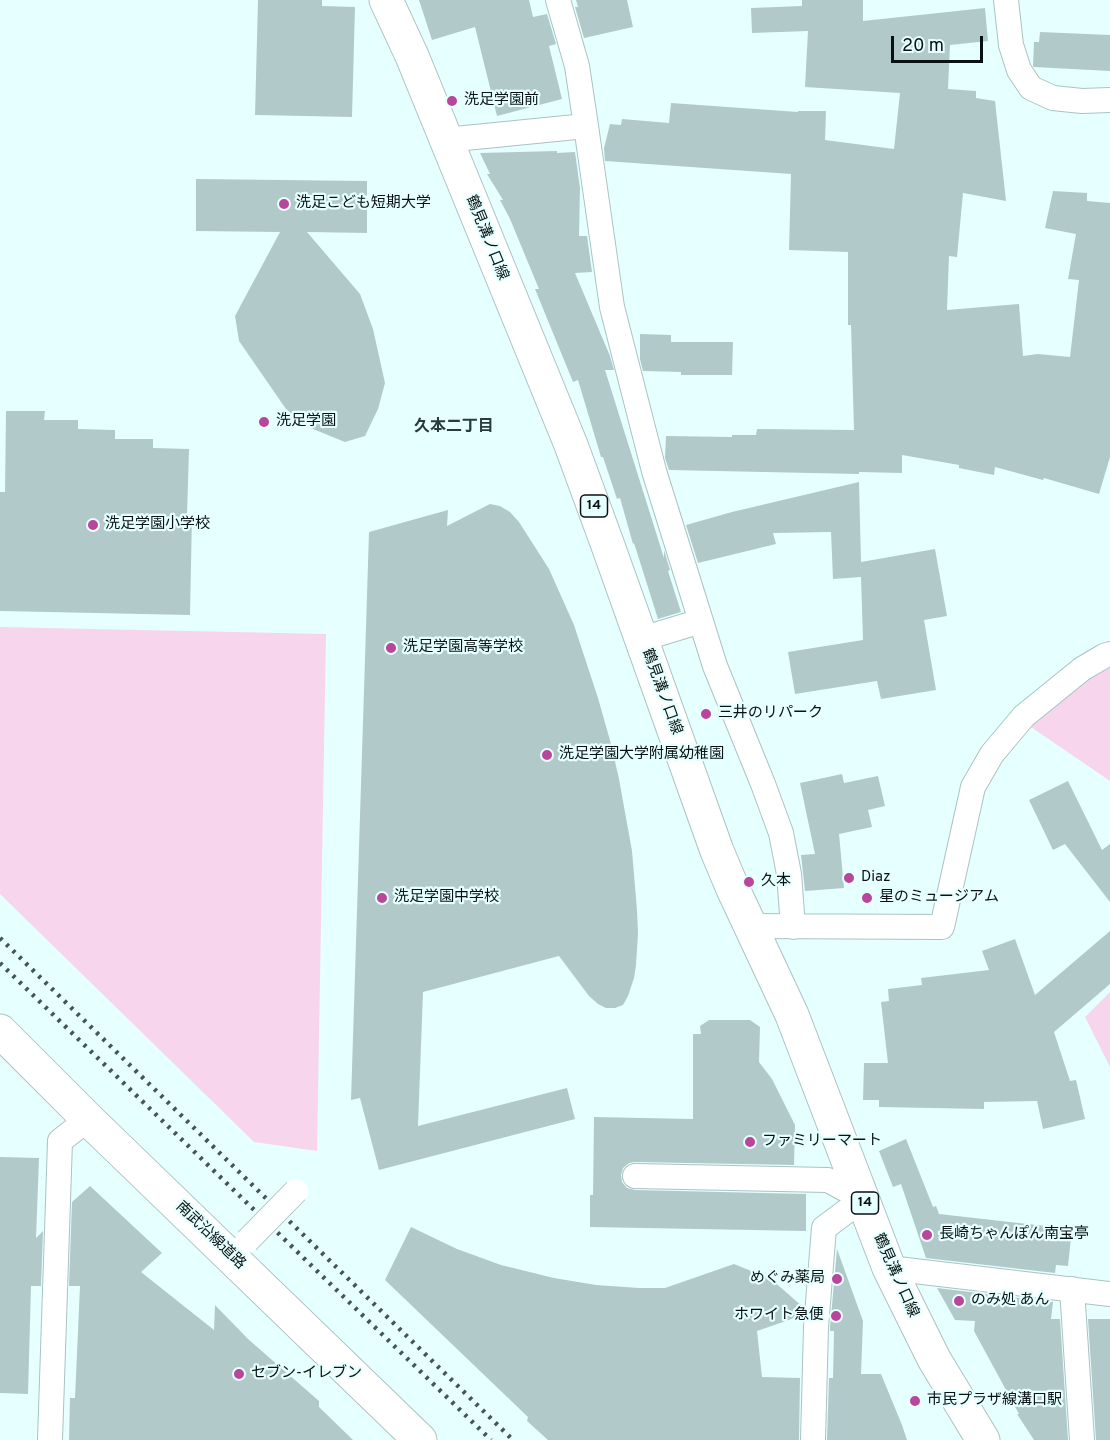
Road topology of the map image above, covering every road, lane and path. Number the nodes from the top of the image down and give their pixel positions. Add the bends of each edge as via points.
1 (386, 0) edge
2 (558, 0) edge
3 (1006, 0) edge
4 (1110, 100) edge
5 (586, 126) junction
6 (445, 140) junction
7 (701, 621) junction
8 (642, 639) junction
9 (1110, 654) edge
10 (751, 926) junction
11 (794, 927) junction
12 (0, 1031) edge
13 (88, 1119) junction
14 (635, 1176) dead end
15 (296, 1191) dead end
16 (863, 1198) junction
17 (247, 1241) dead end
18 (889, 1268) junction
19 (1072, 1289) junction
20 (1110, 1294) edge
21 (50, 1440) edge
22 (420, 1440) edge
23 (813, 1440) edge
24 (983, 1440) edge
25 (1082, 1440) edge

1 - 6 main road, 鶴見溝ノ口線 / 14
2 - 5 street via 577,66
3 - 4 street via 1011,45 1019,70 1031,88 1053,98
5 - 6 street
5 - 7 street via 612,307 654,471
6 - 8 main road, 鶴見溝ノ口線 / 14 via 571,445
7 - 8 street
7 - 11 street via 781,833
8 - 10 main road, 鶴見溝ノ口線 / 14 via 717,851
9 - 11 street via 1082,669 1024,716 992,754 973,787 942,927
10 - 11 street
10 - 16 main road, 鶴見溝ノ口線 / 14 via 792,1015
12 - 13 main road, 南武沿線道路
13 - 21 street via 60,1141
13 - 22 main road, 南武沿線道路
14 - 16 street via 828,1180
15 - 17 street, bridge
16 - 18 main road, 鶴見溝ノ口線 / 14
16 - 23 street via 824,1228
18 - 19 street
18 - 24 main road, 鶴見溝ノ口線 / 14 via 934,1359
19 - 20 street
19 - 25 street

